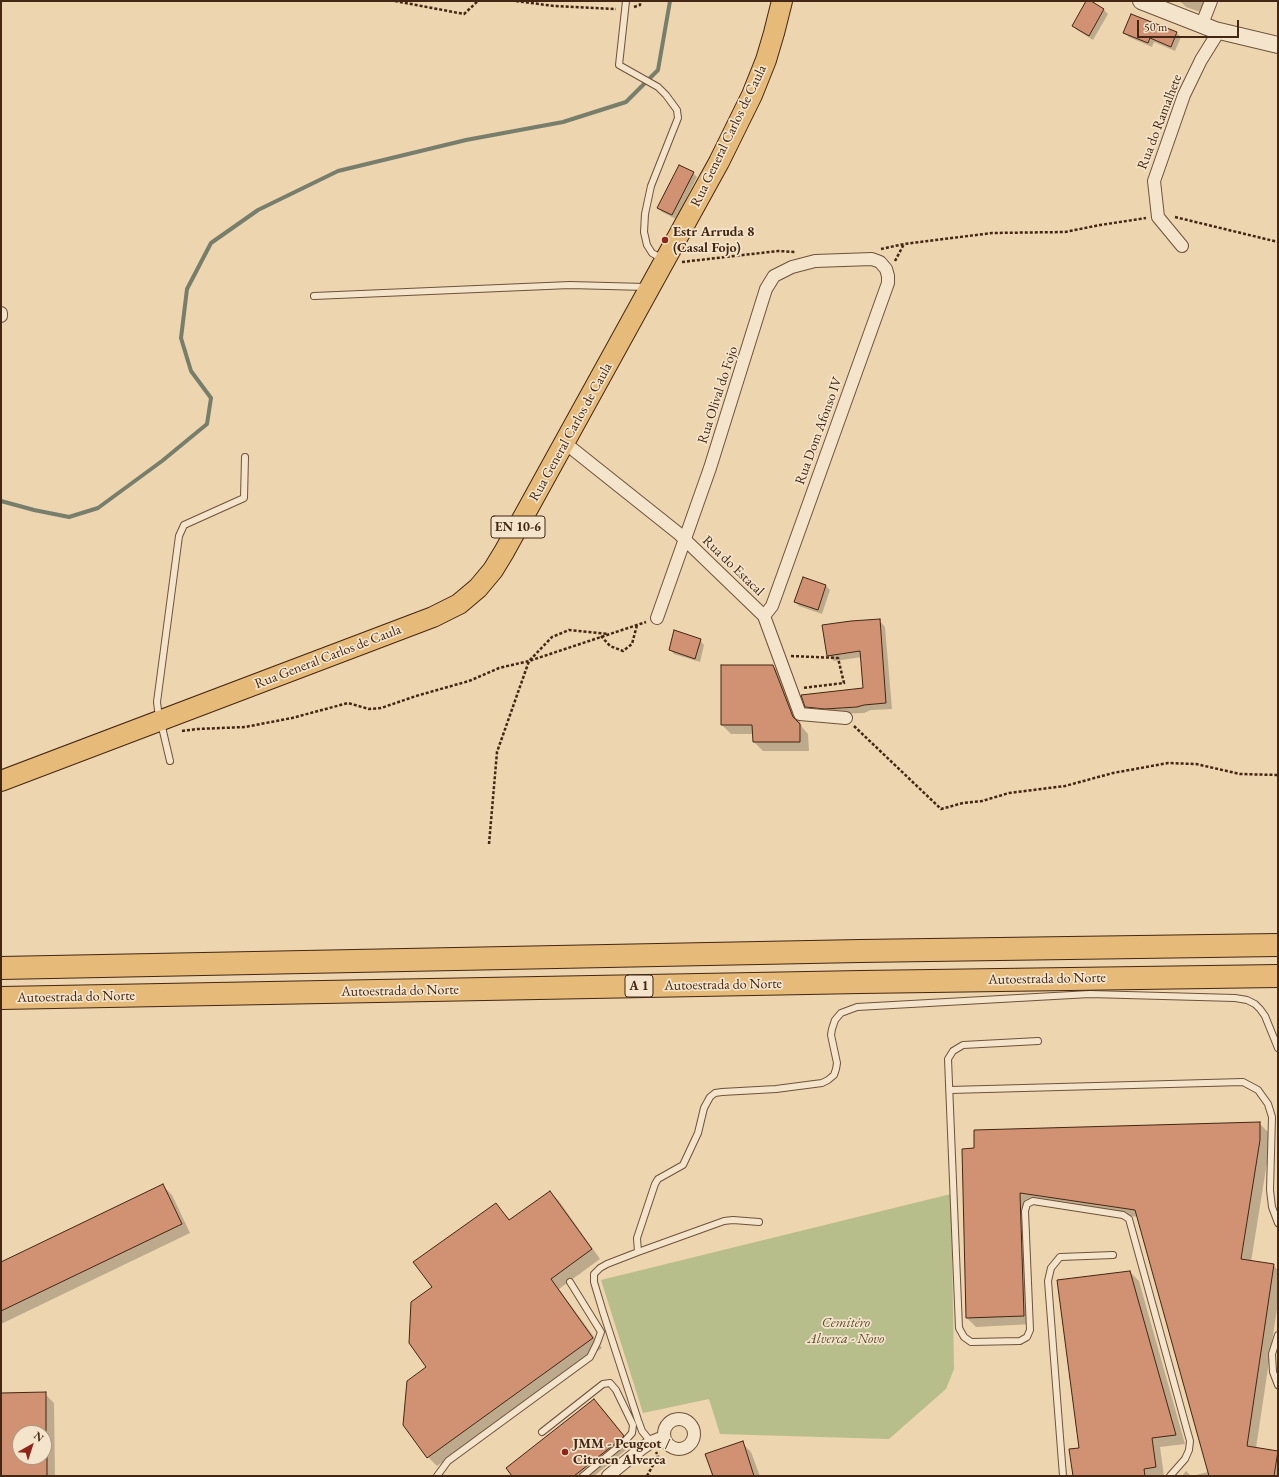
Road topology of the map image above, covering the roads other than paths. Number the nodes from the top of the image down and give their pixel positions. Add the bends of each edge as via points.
1 (626, 1) edge
2 (782, 1) edge
3 (1141, 1) edge
4 (1211, 1) edge
5 (1202, 24) junction
6 (1219, 31) junction
7 (1278, 46) edge
8 (1182, 246) dead end
9 (872, 259) joint
10 (666, 261) junction
11 (651, 287) junction
12 (314, 296) dead end
13 (1, 312) edge
14 (1, 316) edge
15 (565, 443) junction
16 (245, 457) dead end
17 (685, 540) junction
18 (764, 616) junction
19 (657, 618) road end
20 (846, 718) road end
21 (162, 728) junction
22 (170, 761) dead end
23 (1, 781) edge
24 (1278, 945) edge
25 (1, 968) edge
26 (1278, 976) edge
27 (1, 998) edge
28 (1038, 1041) dead end
29 (1278, 1048) edge
30 (950, 1090) junction
31 (759, 1222) dead end
32 (1278, 1223) edge
33 (638, 1252) junction
34 (1113, 1254) dead end
35 (570, 1282) dead end
36 (1278, 1335) edge
37 (1278, 1385) edge
38 (542, 1432) dead end
39 (664, 1437) dead end
40 (651, 1442) junction
41 (437, 1476) edge
42 (583, 1476) edge
43 (608, 1476) edge
44 (1063, 1476) edge
45 (1170, 1476) edge

1 - 10 lane via 619,65 658,87 673,102 677,110 678,118 651,186 644,232 649,250
2 - 10 main road, Rua General Carlos de Caula / EN 10-6 via 768,53 752,95 720,162
3 - 5 street
4 - 5 street
5 - 6 street
6 - 7 street
6 - 8 street, Rua do Ramalhete via 1184,95 1154,181 1158,217
9 - 17 street, Rua Olival do Fojo via 815,261 792,267 774,276 766,289
9 - 18 street, Rua Dom Afonso IV via 880,262 886,269 888,283 772,606
10 - 11 main road, Rua General Carlos de Caula / EN 10-6
11 - 12 lane via 570,285
11 - 15 main road, Rua General Carlos de Caula / EN 10-6
13 - 14 street
15 - 17 street, Rua do Estacal
15 - 21 main road, Rua General Carlos de Caula / EN 10-6 via 497,565 478,588 459,604 434,617
16 - 21 lane via 244,498 193,520 181,530 158,702
17 - 18 street, Rua do Estacal
17 - 19 street, Rua Olival do Fojo
18 - 20 street, Rua do Estacal via 800,714
21 - 22 lane
21 - 23 main road, Rua General Carlos de Caula / EN 10-6
24 - 25 highway, A 1
26 - 27 highway, Autoestrada do Norte / A 1
28 - 30 lane via 963,1045 953,1051 948,1059
29 - 33 lane via 1260,1009 1247,1000 1235,998 1090,994 932,1002 857,1007 847,1010 840,1013 832,1029 837,1063 834,1075 828,1080 776,1089 715,1093 710,1097 704,1108 698,1133 683,1165 662,1176 655,1184 637,1238
30 - 32 lane via 1243,1082 1258,1090 1268,1104 1272,1117 1270,1190 1272,1207
30 - 45 lane via 959,1328 964,1337 971,1342 1020,1341 1027,1337 1030,1330 1025,1211 1027,1204 1033,1201 1123,1215 1129,1219 1190,1441 1185,1459
31 - 33 lane via 724,1221
33 - 40 lane via 600,1268 594,1274 594,1282 638,1420 642,1431
34 - 44 lane via 1060,1257 1051,1268 1048,1281
35 - 41 lane via 601,1332 590,1357 448,1461
36 - 37 lane via 1272,1354 1273,1372
38 - 42 lane via 603,1384 610,1383 633,1425 632,1433
39 - 40 street
40 - 43 street

